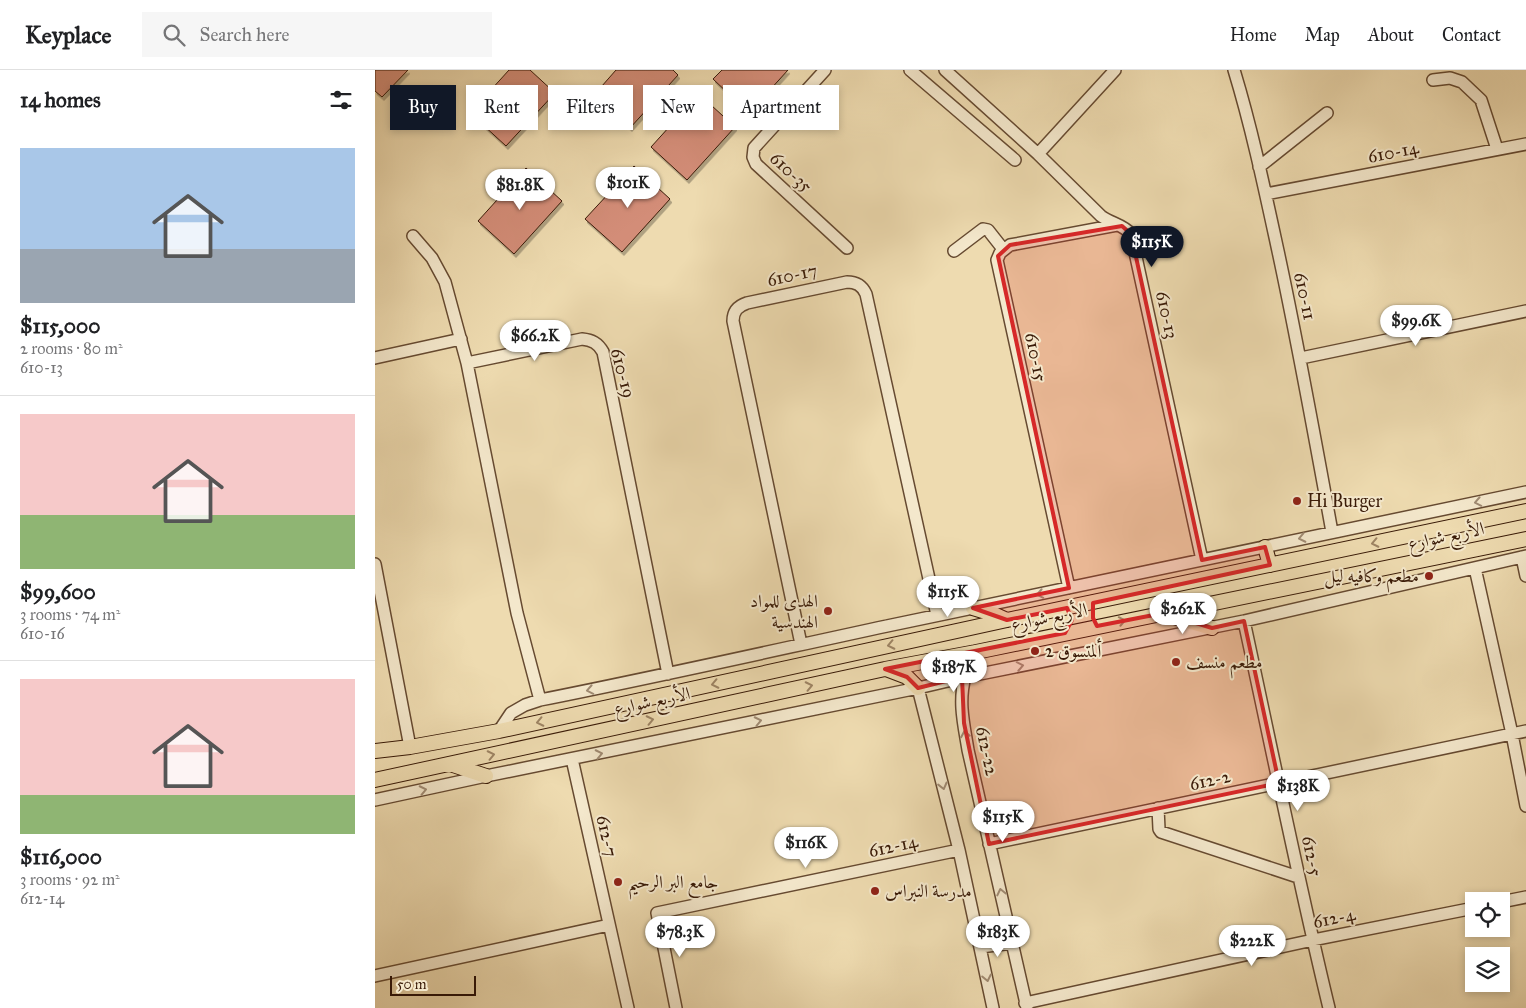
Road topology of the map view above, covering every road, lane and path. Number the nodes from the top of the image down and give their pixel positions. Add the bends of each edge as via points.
1 (825, 70) edge
2 (910, 70) edge
3 (945, 70) edge
4 (1115, 70) edge
5 (1234, 70) edge
6 (1433, 80) dead end
7 (1327, 113) dead end
8 (1526, 144) edge
9 (1497, 149) junction
10 (1038, 154) junction
11 (1015, 160) dead end
12 (1259, 167) junction
13 (1266, 194) junction
14 (1118, 225) junction
15 (413, 236) dead end
16 (847, 248) dead end
17 (1003, 249) junction
18 (954, 251) dead end
19 (1526, 310) edge
20 (461, 339) junction
21 (375, 358) edge
22 (1301, 358) junction
23 (467, 363) junction
24 (1526, 492) edge
25 (1526, 511) edge
26 (1332, 532) junction
27 (1526, 539) edge
28 (1265, 546) junction
29 (1524, 557) edge
30 (1202, 560) junction
31 (375, 564) edge
32 (1270, 565) junction
33 (1475, 568) junction
34 (1526, 576) edge
35 (1069, 588) junction
36 (1096, 602) junction
37 (973, 608) junction
38 (1065, 608) junction
39 (1164, 613) junction
40 (937, 615) junction
41 (1007, 620) junction
42 (1244, 622) junction
43 (1099, 625) junction
44 (1212, 628) junction
45 (1065, 633) junction
46 (801, 644) junction
47 (977, 652) junction
48 (885, 669) junction
49 (668, 674) junction
50 (965, 677) junction
51 (918, 688) junction
52 (540, 700) junction
53 (499, 731) junction
54 (1526, 731) edge
55 (1512, 734) junction
56 (410, 746) junction
57 (375, 751) edge
58 (572, 759) junction
59 (449, 764) junction
60 (486, 776) junction
61 (375, 780) edge
62 (1279, 783) junction
63 (375, 800) edge
64 (1526, 806) edge
65 (1158, 808) junction
66 (989, 844) junction
67 (959, 850) junction
68 (1298, 877) junction
69 (1526, 897) edge
70 (1510, 900) edge
71 (1465, 910) edge
72 (609, 924) junction
73 (1313, 940) junction
74 (1013, 943) junction
75 (980, 947) junction
76 (375, 976) edge
77 (1026, 1005) edge
78 (628, 1008) edge
79 (676, 1008) edge
80 (993, 1008) edge
81 (1329, 1008) edge

1 - 16 street, 610-35 via 754,148 753,157
2 - 11 street
3 - 10 street, 610-13
4 - 10 street
5 - 12 street, 610-11
6 - 9 street via 1450,78 1462,82 1481,100
7 - 12 street
8 - 9 street, 610-14
9 - 13 street, 610-14
10 - 14 street, 610-13 via 1101,216
12 - 13 street, 610-11
13 - 22 street, 610-11
14 - 17 street
14 - 30 street, 610-13 via 1131,234
15 - 20 street via 445,282
17 - 18 street via 983,228
17 - 35 street, 610-15 via 997,265
19 - 22 street
20 - 21 street
20 - 23 street
22 - 26 street, 610-11
23 - 49 street, 610-19 via 582,339 600,346
23 - 52 street via 517,613
24 -> 26 street
25 -> 32 main road, الأربع شوارع
26 -> 28 street
27 - 39 main road, الأربع شوارع
28 - 30 street
28 - 32 main road
29 - 33 street
29 - 34 street
30 - 35 street
31 - 56 street
32 - 36 main road, الأربع شوارع
33 - 42 street
33 - 55 street
35 -> 37 street
36 - 38 main road, الأربع شوارع
36 - 43 main road via 1092,615
37 - 40 street
37 - 41 main road
38 - 41 main road, الأربع شوارع
38 - 45 main road via 1072,620
43 -> 39 main road, الأربع شوارع
39 - 44 main road
40 - 46 street
40 - 46 street, 610-17 via 866,294 861,286 847,282 747,303 739,306 733,321
41 -> 53 main road, الأربع شوارع
42 - 44 street
42 - 62 street, 612-5
43 - 45 main road, الأربع شوارع
50 -> 44 street
45 - 47 main road, الأربع شوارع
46 - 49 street
47 - 48 main road, الأربع شوارع
47 - 50 main road
48 - 51 main road via 907,677
59 -> 48 main road, الأربع شوارع
49 -> 52 street
50 - 51 street
66 -> 50 street, 612-22 via 962,711
58 -> 51 street
51 -> 67 street
52 - 53 street via 511,713
53 - 56 main road, الأربع شوارع
54 - 55 street, 612-2
55 - 62 street, 612-2
55 - 64 street
56 - 57 main road, الأربع شوارع
58 - 60 street
58 - 72 street, 612-7
59 - 60 main road
59 - 61 main road, الأربع شوارع
63 -> 60 street
62 - 65 street, 612-2
62 - 68 street, 612-5
65 - 66 street, 612-2
65 - 68 street via 1161,832
74 -> 66 street, 612-22
67 - 75 street
67 - 79 street, 612-14 via 657,913
68 - 73 street, 612-5
69 - 70 street
71 - 73 street, 612-4
72 - 76 street
72 - 78 street, 612-7
73 - 77 street, 612-4
73 - 81 street, 612-5
74 - 75 street
74 - 77 street, 612-22
75 -> 80 street

